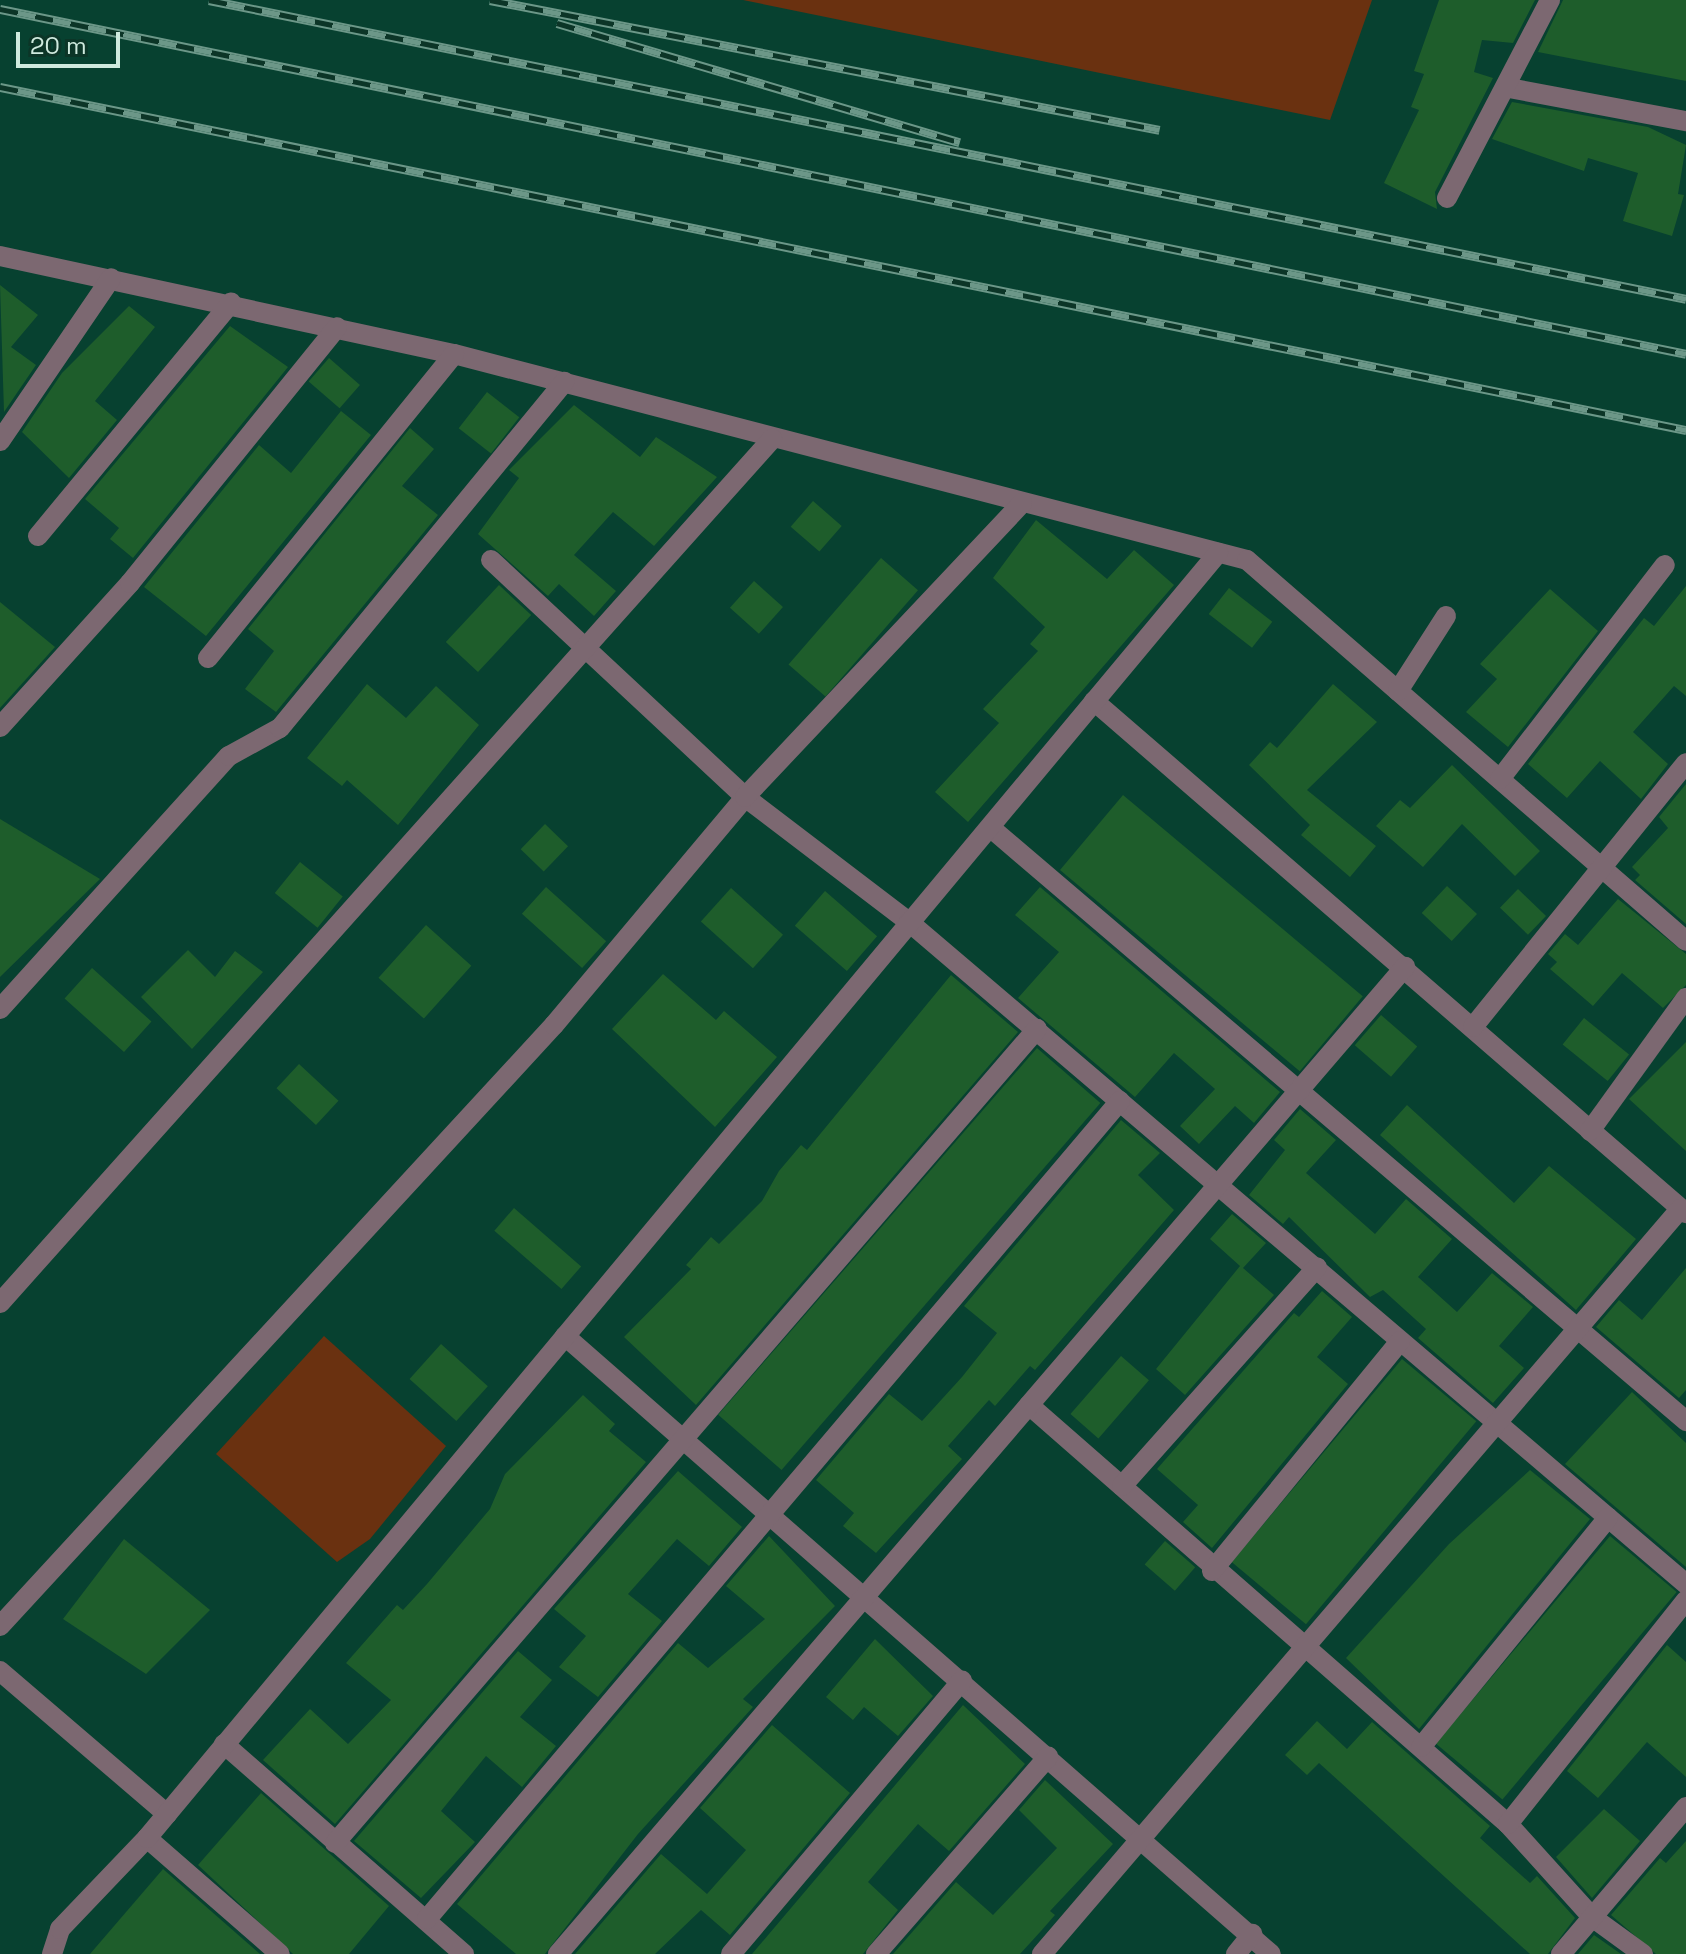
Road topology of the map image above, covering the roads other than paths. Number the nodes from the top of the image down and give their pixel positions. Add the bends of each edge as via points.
1 (1550, 0) edge
2 (1509, 88) junction
3 (1686, 121) edge
4 (1447, 198) dead end
5 (0, 256) edge
6 (111, 278) junction
7 (231, 303) junction
8 (337, 327) junction
9 (454, 354) junction
10 (564, 382) junction
11 (772, 439) junction
12 (0, 441) edge
13 (1022, 503) junction
14 (38, 536) dead end
15 (1218, 553) junction
16 (491, 560) dead end
17 (1665, 565) dead end
18 (1446, 616) dead end
19 (581, 646) junction
20 (208, 658) dead end
21 (1398, 691) junction
22 (1094, 701) junction
23 (0, 727) edge
24 (1686, 763) edge
25 (1500, 779) junction
26 (745, 797) junction
27 (991, 828) junction
28 (1599, 870) junction
29 (909, 922) junction
30 (1686, 941) edge
31 (1405, 967) junction
32 (1686, 998) edge
33 (0, 1009) edge
34 (1473, 1027) junction
35 (1037, 1029) junction
36 (1302, 1090) junction
37 (1120, 1101) junction
38 (1590, 1131) junction
39 (1219, 1184) junction
40 (1683, 1211) edge
41 (1317, 1267) junction
42 (0, 1303) edge
43 (1576, 1326) junction
44 (565, 1336) junction
45 (1400, 1341) junction
46 (1029, 1405) junction
47 (1494, 1421) junction
48 (1686, 1421) edge
49 (684, 1438) junction
50 (1122, 1486) junction
51 (772, 1510) junction
52 (1608, 1518) junction
53 (1212, 1571) junction
54 (1686, 1584) edge
55 (866, 1595) junction
56 (1686, 1600) edge
57 (0, 1626) edge
58 (1304, 1646) junction
59 (0, 1671) edge
60 (962, 1681) junction
61 (224, 1744) junction
62 (1421, 1747) junction
63 (1048, 1757) junction
64 (1686, 1807) edge
65 (167, 1814) junction
66 (1508, 1824) junction
67 (147, 1838) junction
68 (1142, 1838) junction
69 (335, 1843) junction
70 (1592, 1917) junction
71 (427, 1919) junction
72 (1252, 1934) junction
73 (52, 1954) edge
74 (280, 1954) edge
75 (464, 1954) edge
76 (558, 1954) edge
77 (731, 1954) edge
78 (876, 1954) edge
79 (1042, 1954) edge
80 (1236, 1954) edge
81 (1271, 1954) edge
82 (1561, 1954) edge
83 (1643, 1954) edge

1 - 2 street
2 - 3 street
2 - 4 street
5 - 6 street
6 - 7 street
6 - 12 street
7 - 8 street
7 - 14 street
8 - 9 street
8 - 23 street via 130,583
9 - 10 street
9 - 20 street
10 - 11 street
10 - 33 street via 280,728 229,756
11 - 13 street
11 - 19 street
13 - 15 street
13 - 26 street
15 - 21 street via 1247,560
15 - 22 street
16 - 19 street
17 - 25 street
18 - 21 street
19 - 26 street
19 - 42 street
21 - 25 street
22 - 27 street
22 - 31 street
24 - 28 street
25 - 28 street
26 - 29 street
26 - 57 street via 554,1025
27 - 29 street
27 - 36 street
28 - 30 street
28 - 34 street
29 - 35 street
29 - 44 street
31 - 34 street
31 - 36 street
32 - 38 street
34 - 38 street
35 - 37 street
35 - 49 street
36 - 39 street
36 - 43 street
37 - 39 street
37 - 51 street
38 - 40 street
39 - 41 street
39 - 46 street
40 - 43 street
41 - 45 street
41 - 50 street
43 - 47 street
43 - 48 street
44 - 49 street
44 - 61 street
45 - 47 street
45 - 53 street
46 - 50 street
46 - 55 street
47 - 52 street
47 - 58 street
49 - 51 street
49 - 69 street
50 - 53 street
51 - 55 street
51 - 71 street
52 - 54 street
52 - 62 street
53 - 58 street
55 - 60 street
55 - 76 street
56 - 66 street
58 - 62 street
58 - 68 street
59 - 65 street
60 - 63 street
60 - 77 street
61 - 65 street
61 - 69 street
62 - 66 street
63 - 68 street
63 - 78 street
64 - 70 street
65 - 67 street
66 - 70 street
67 - 73 street via 60,1929
67 - 74 street
68 - 72 street
68 - 79 street
69 - 71 street
70 - 82 street
70 - 83 street
71 - 75 street
72 - 80 street
72 - 81 street

